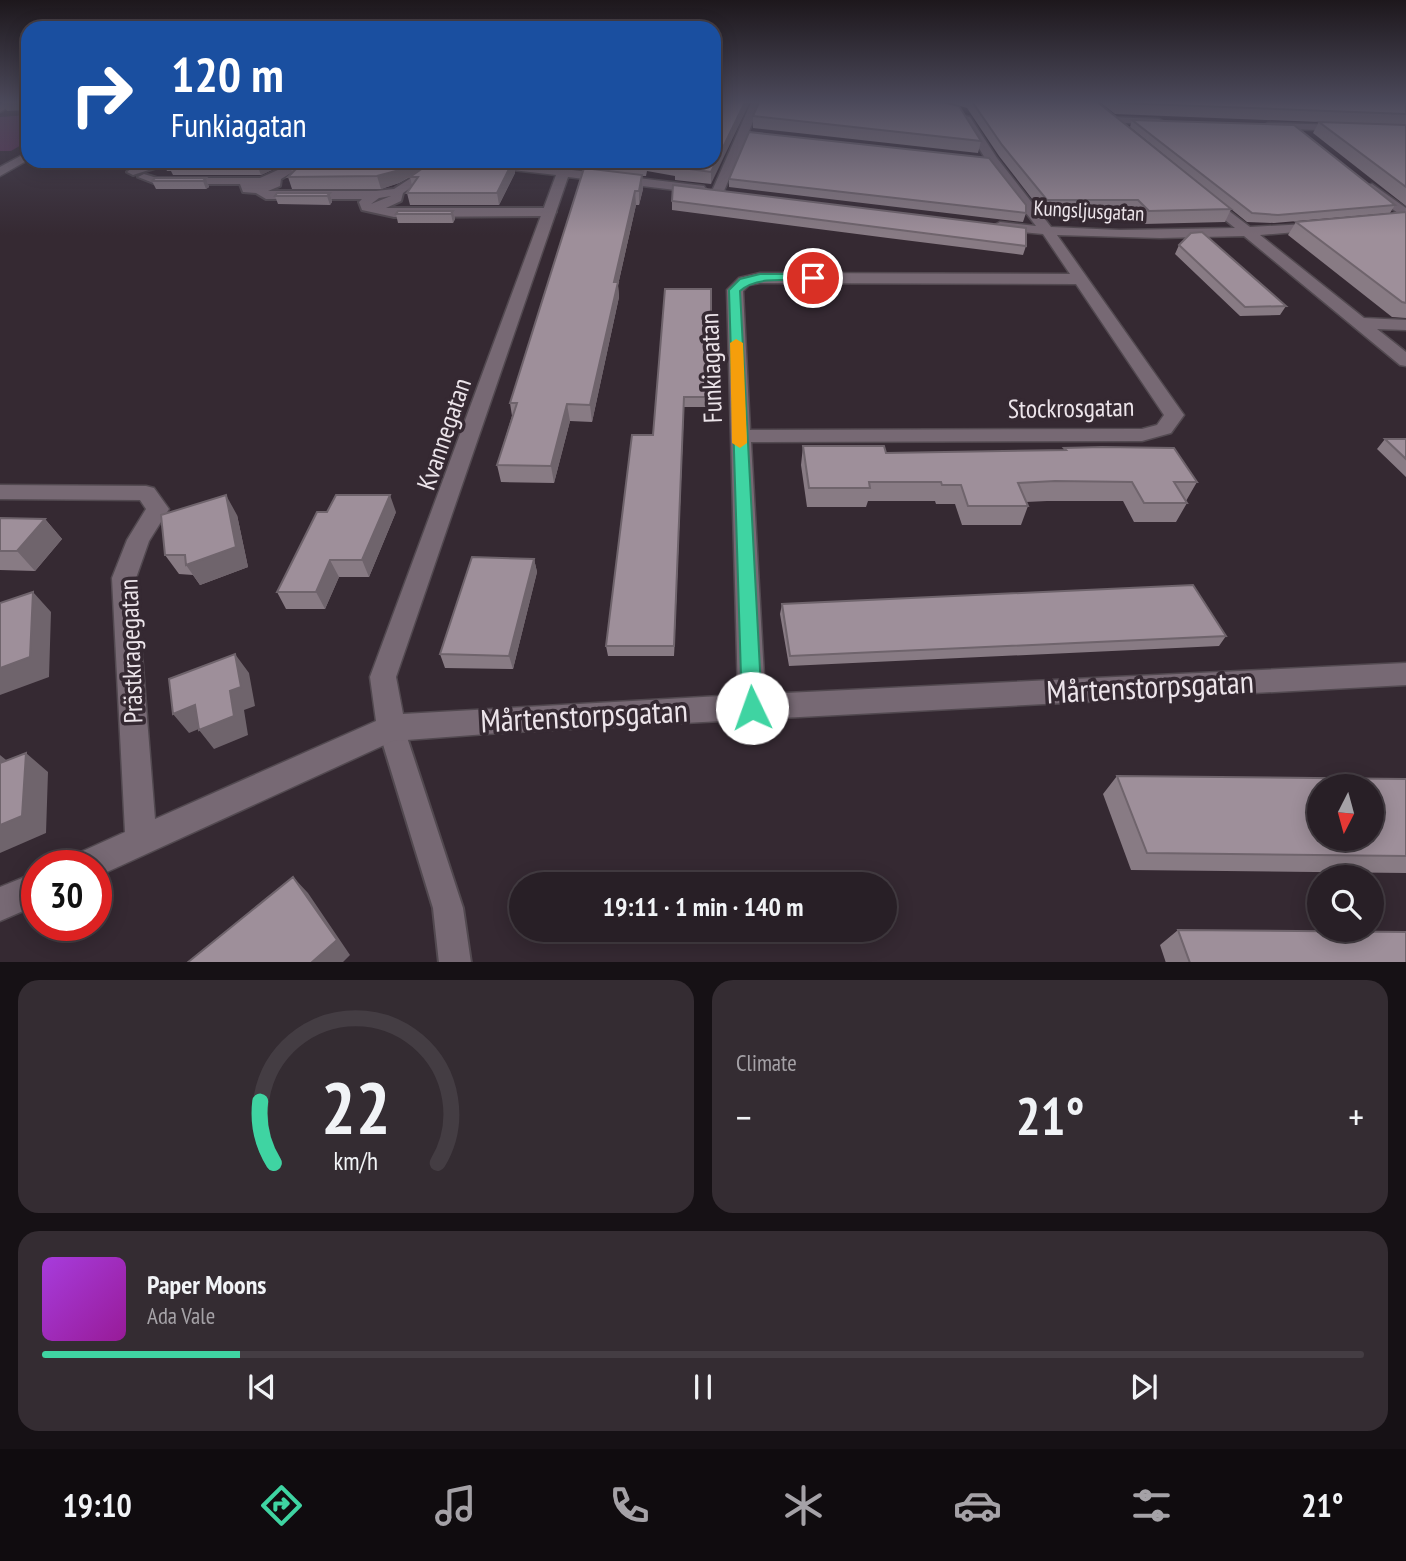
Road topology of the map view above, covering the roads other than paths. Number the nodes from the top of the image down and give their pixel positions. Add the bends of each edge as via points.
1 (739, 145) edge
2 (982, 145) edge
3 (978, 158) edge
4 (992, 160) junction
5 (21, 163) edge
6 (128, 168) edge
7 (154, 168) edge
8 (293, 168) edge
9 (433, 168) edge
10 (568, 168) edge
11 (574, 168) edge
12 (0, 172) edge
13 (144, 172) junction
14 (1366, 183) edge
15 (258, 185) junction
16 (1197, 190) edge
17 (377, 201) junction
18 (550, 212) junction
19 (1402, 218) edge
20 (979, 223) edge
21 (1340, 224) edge
22 (1048, 232) junction
23 (1248, 232) junction
24 (1078, 279) junction
25 (1360, 323) junction
26 (1406, 325) edge
27 (1406, 361) edge
28 (739, 436) junction
29 (0, 492) edge
30 (1406, 674) edge
31 (752, 708) junction
32 (391, 728) junction
33 (141, 841) junction
34 (112, 854) edge
35 (21, 895) edge
36 (0, 904) edge
37 (455, 962) edge

1 - 11 street via 725,192
2 - 4 street, Stockrosgatan
3 - 4 street
4 - 22 street, Stockrosgatan
5 - 12 street
6 - 13 lane
7 - 13 lane
8 - 15 lane
9 - 17 lane via 397,192 397,198
10 - 18 street, Kvannegatan
13 - 15 lane via 156,181
14 - 19 street
15 - 17 lane via 266,195
16 - 23 street
17 - 18 lane via 380,211 394,214
18 - 32 street, Kvannegatan via 383,677
20 - 22 street, Kungsljusgatan
21 - 23 street, Kungsljusgatan
22 - 23 street, Kungsljusgatan via 1155,236
22 - 24 street, Stockrosgatan
23 - 25 street
24 - 28 street, Funkiagatan via 744,281 734,290
24 - 28 street, Stockrosgatan via 1174,415 1164,429 1142,435
25 - 26 street
25 - 27 street
28 - 31 street, Funkiagatan
29 - 33 street, Prästkragegatan via 146,493 158,509 138,540 124,578
30 - 31 street, Mårtenstorpsgatan
31 - 32 street, Mårtenstorpsgatan
32 - 33 street, Mårtenstorpsgatan
32 - 37 lane via 448,908
33 - 34 street, Mårtenstorpsgatan
35 - 36 street

